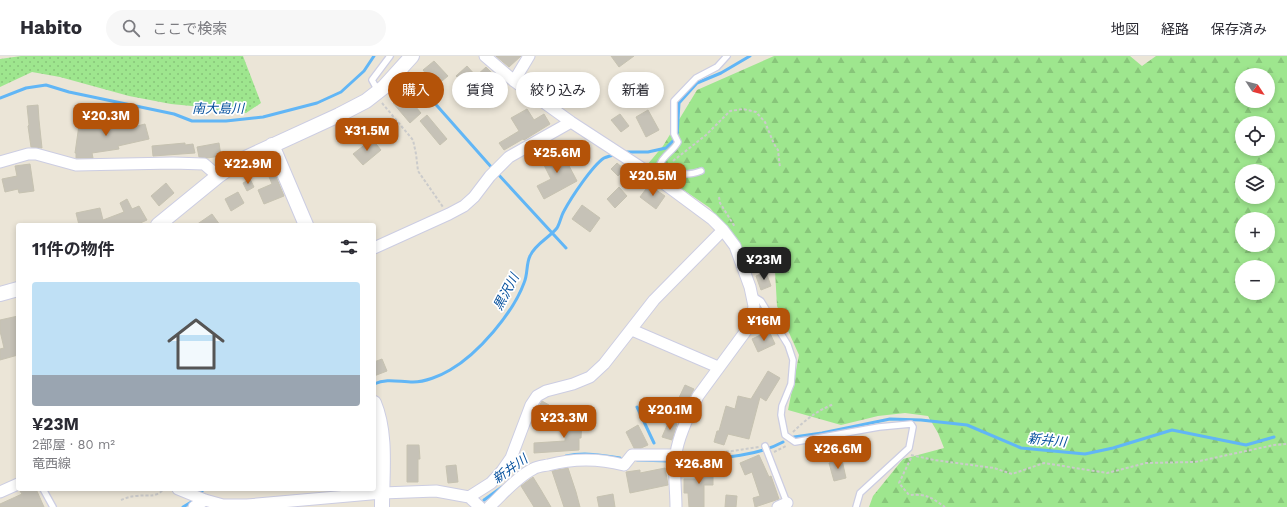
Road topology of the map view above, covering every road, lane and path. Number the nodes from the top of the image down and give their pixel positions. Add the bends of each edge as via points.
1 (390, 56) edge
2 (412, 56) edge
3 (485, 56) edge
4 (529, 56) edge
5 (727, 56) edge
6 (514, 81) junction
7 (377, 93) junction
8 (570, 122) junction
9 (272, 145) junction
10 (0, 162) edge
11 (780, 168) dead end
12 (701, 171) dead end
13 (657, 173) junction
14 (218, 176) junction
15 (449, 214) junction
16 (160, 223) edge
17 (305, 223) edge
18 (723, 230) junction
19 (376, 247) edge
20 (16, 290) edge
21 (0, 294) edge
22 (752, 295) junction
23 (632, 330) junction
24 (718, 367) junction
25 (834, 404) dead end
26 (376, 407) edge
27 (788, 437) junction
28 (795, 442) junction
29 (1287, 444) edge
30 (909, 448) junction
31 (766, 450) junction
32 (675, 455) junction
33 (911, 456) junction
34 (16, 485) edge
35 (44, 491) edge
36 (162, 491) edge
37 (184, 491) edge
38 (0, 492) edge
39 (469, 497) junction
40 (120, 500) dead end
41 (382, 500) edge
42 (207, 502) edge
43 (782, 505) edge
44 (53, 507) edge
45 (194, 507) edge
46 (480, 507) edge
47 (490, 507) edge
48 (676, 507) edge
49 (856, 507) edge
50 (945, 507) edge

1 - 7 lane via 372,80
2 - 7 street
3 - 6 street
4 - 6 street
5 - 13 lane via 717,67 696,78 674,101 674,134 678,142 660,162
6 - 8 street
7 - 9 street via 339,115
7 - 15 path via 413,140 418,171
8 - 13 street
8 - 15 street via 509,157 464,206
9 - 14 street via 241,160
9 - 17 street
10 - 14 street via 36,154 76,165 204,164
11 - 13 path via 778,150 765,122 756,112 737,109 730,111 706,135
12 - 13 lane via 693,174
13 - 18 street
14 - 16 street
15 - 19 street
18 - 22 street via 735,246
18 - 23 street via 654,300
20 - 21 street
22 - 24 street via 754,306 750,323
22 - 27 lane via 761,301 788,345 793,360 791,384 781,415 785,435
23 - 24 street
23 - 39 street via 590,377 537,396 502,471 491,483
24 - 32 street via 696,401
25 - 27 path via 804,421
26 - 41 street via 382,430
27 - 28 lane
28 - 30 lane via 911,424 913,427
28 - 31 path
29 - 33 path via 1195,462 1146,462 1107,473 1044,463 1012,474 994,468
30 - 33 path
30 - 49 lane via 860,493
31 - 32 path
31 - 43 lane
32 - 47 street via 632,455 624,466 610,461 588,459 535,468
32 - 48 street
33 - 50 path via 899,483 909,496 929,496
34 - 38 street
35 - 44 lane
36 - 40 path via 151,496
37 - 42 street
39 - 41 street via 436,491
39 - 46 street
41 - 42 street via 247,505
42 - 45 street

